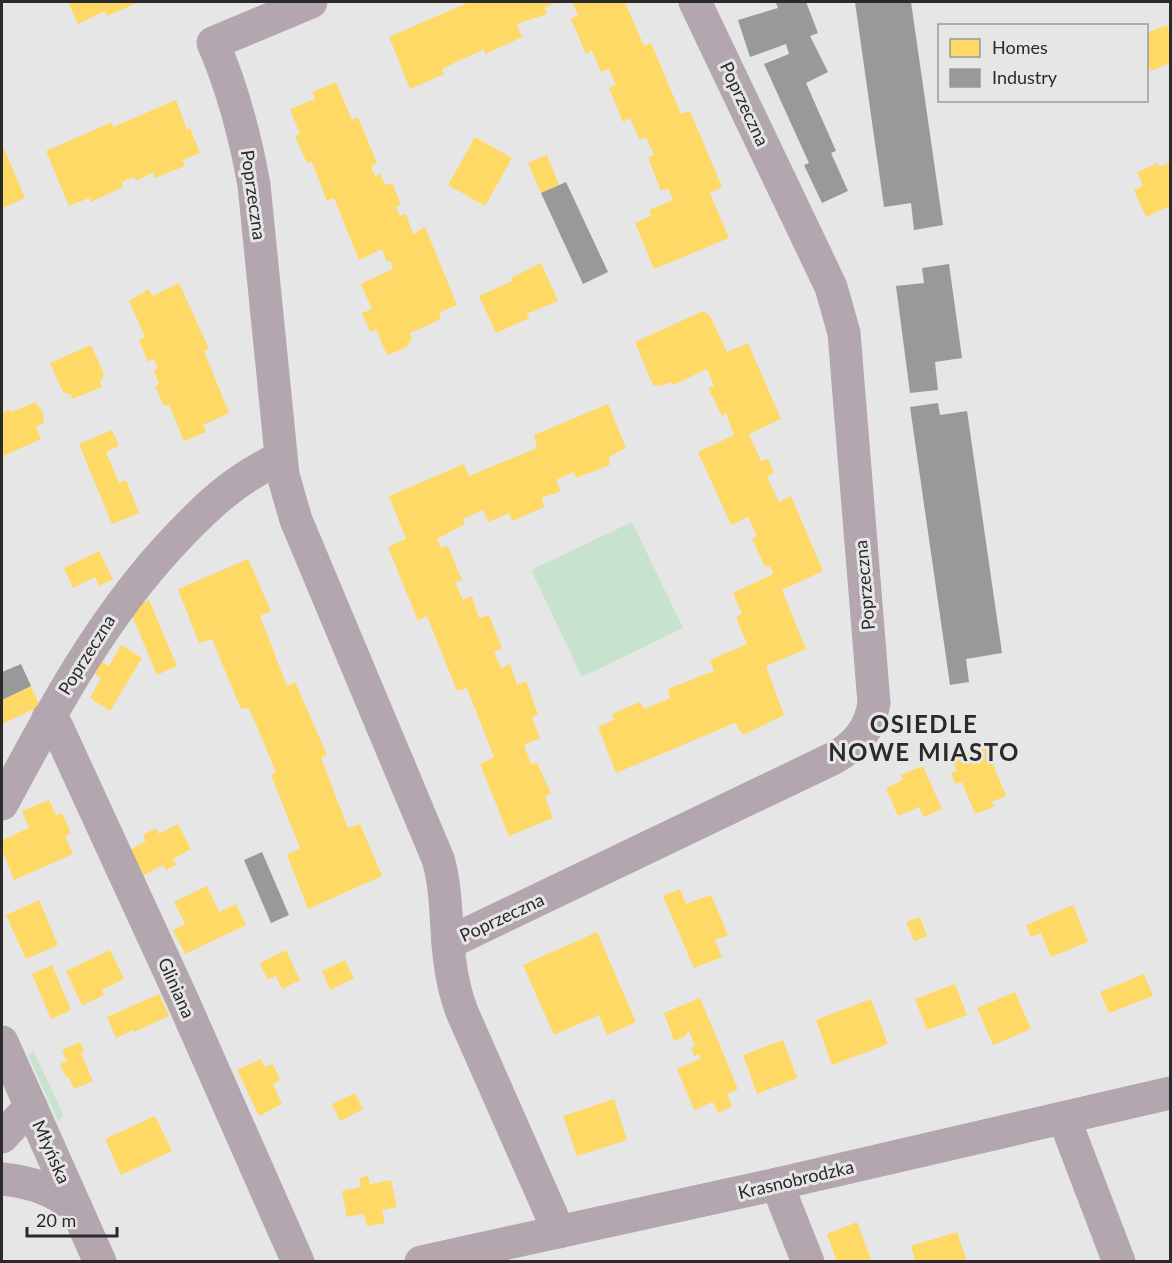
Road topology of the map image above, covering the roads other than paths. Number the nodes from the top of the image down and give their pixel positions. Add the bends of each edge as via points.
1 (311, 2) edge
2 (696, 2) edge
3 (280, 458) junction
4 (48, 718) junction
5 (2, 804) edge
6 (448, 943) junction
7 (2, 1042) edge
8 (1170, 1093) edge
9 (31, 1106) junction
10 (1064, 1118) junction
11 (2, 1137) edge
12 (2, 1179) edge
13 (777, 1184) junction
14 (76, 1208) junction
15 (559, 1232) junction
16 (100, 1262) edge
17 (297, 1262) edge
18 (421, 1262) edge
19 (808, 1262) edge
20 (1119, 1262) edge

1 - 3 street, Poprzeczna via 213,43 231,85 254,184
2 - 6 street, Poprzeczna via 831,287 842,320 872,714 855,744 834,758
3 - 4 street, Poprzeczna via 218,497 148,569 107,623
3 - 6 street, Poprzeczna via 296,520 438,859 446,895
4 - 5 street, Poprzeczna
4 - 17 street, Gliniana via 57,727 137,901
6 - 15 street, Poprzeczna via 462,1012
7 - 9 street, Młyńska
8 - 10 street, Krasnobrodzka
9 - 11 street
9 - 14 street, Młyńska
10 - 13 street, Krasnobrodzka
10 - 20 street
12 - 14 street via 45,1188
13 - 15 street, Krasnobrodzka
13 - 19 street
14 - 16 street, Młyńska
15 - 18 street, Krasnobrodzka

